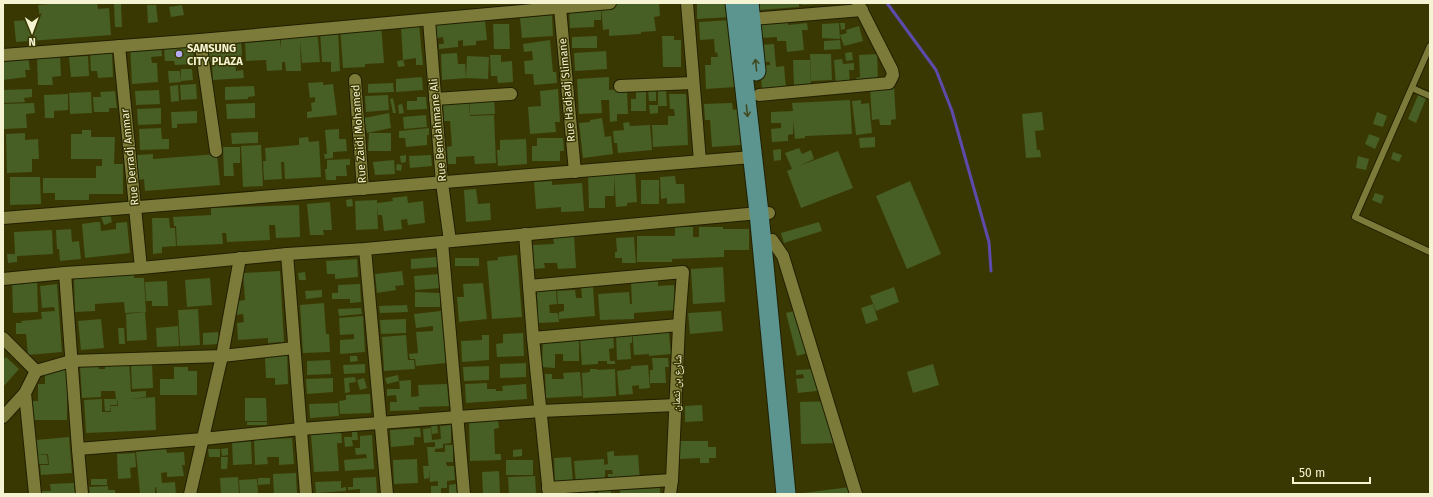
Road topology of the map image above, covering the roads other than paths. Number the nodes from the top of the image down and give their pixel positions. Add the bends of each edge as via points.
1 (610, 3) edge
2 (687, 3) edge
3 (735, 3) edge
4 (860, 7) edge
5 (560, 8) junction
6 (750, 11) edge
7 (429, 20) junction
8 (200, 40) junction
9 (119, 46) junction
10 (1430, 46) edge
11 (3, 55) edge
12 (355, 80) dead end
13 (693, 83) junction
14 (620, 86) dead end
15 (1412, 88) junction
16 (511, 94) dead end
17 (759, 95) junction
18 (1430, 96) edge
19 (435, 99) junction
20 (216, 151) dead end
21 (752, 157) junction
22 (700, 162) junction
23 (575, 172) junction
24 (442, 183) junction
25 (363, 189) junction
26 (135, 208) junction
27 (764, 213) junction
28 (3, 218) edge
29 (525, 234) junction
30 (772, 240) junction
31 (446, 241) junction
32 (364, 249) junction
33 (1430, 252) edge
34 (287, 254) junction
35 (240, 258) junction
36 (141, 268) junction
37 (65, 272) junction
38 (3, 279) edge
39 (529, 286) junction
40 (679, 325) junction
41 (3, 338) edge
42 (533, 338) junction
43 (294, 348) junction
44 (222, 356) junction
45 (71, 361) junction
46 (36, 371) junction
47 (25, 393) junction
48 (676, 406) junction
49 (541, 411) junction
50 (3, 417) edge
51 (458, 417) junction
52 (381, 424) junction
53 (301, 429) junction
54 (203, 440) junction
55 (78, 448) junction
56 (672, 480) junction
57 (549, 491) edge
58 (35, 494) edge
59 (82, 494) edge
60 (190, 494) edge
61 (306, 494) edge
62 (387, 494) edge
63 (464, 494) edge
64 (670, 494) edge
65 (786, 494) edge
66 (798, 494) edge
67 (856, 494) edge

1 - 5 street
2 - 13 street
3 -> 21 main road
4 - 6 street
4 - 17 street via 892,70 893,75 889,84
5 - 7 street
5 - 23 street, Rue Hadjadj Slimane
17 -> 6 main road
7 - 8 street
7 - 19 street, Rue Bendahmane Ali
8 - 9 street
8 - 20 street
9 - 11 street
9 - 26 street, Rue Derradj Ammar
10 - 15 lane
12 - 25 street, Rue Zaidi Mohamed
13 - 14 street
13 - 22 street
15 - 18 lane
15 - 33 lane via 1355,216
16 - 19 street
17 - 27 main road
19 - 24 street, Rue Bendahmane Ali
21 - 22 street
21 - 27 main road
22 - 23 street
23 - 24 street
24 - 25 street
24 - 31 street, Rue Bendahmane Ali
25 - 26 street
26 - 28 street
26 - 36 street, Rue Derradj Ammar
27 - 29 street
27 - 30 main road
27 - 65 main road
29 - 31 street
29 - 39 street
30 - 66 main road
30 - 67 street via 783,256
31 - 32 street
31 - 51 street, Rue Bendahmane Ali
32 - 34 street
32 - 52 street
34 - 35 street
34 - 43 street
35 - 36 street
35 - 44 street
36 - 37 street
37 - 38 street
37 - 45 street
39 - 40 street, شارع بن نثمان via 683,272
39 - 42 street
40 - 42 street
40 - 48 street, شارع بن نثمان
41 - 46 street
42 - 49 street
43 - 44 street
43 - 53 street
44 - 45 street
44 - 54 street
45 - 46 street
45 - 55 street
46 - 47 street
47 - 50 street
47 - 58 street
48 - 49 street
48 - 56 street, شارع بن نثمان
49 - 51 street
49 - 57 street
51 - 52 street
51 - 63 street, Rue Bendahmane Ali
52 - 53 street
52 - 62 street
53 - 54 street
53 - 61 street
54 - 55 street
54 - 60 street
55 - 59 street
56 - 57 street
56 - 64 street, شارع بن نثمان

